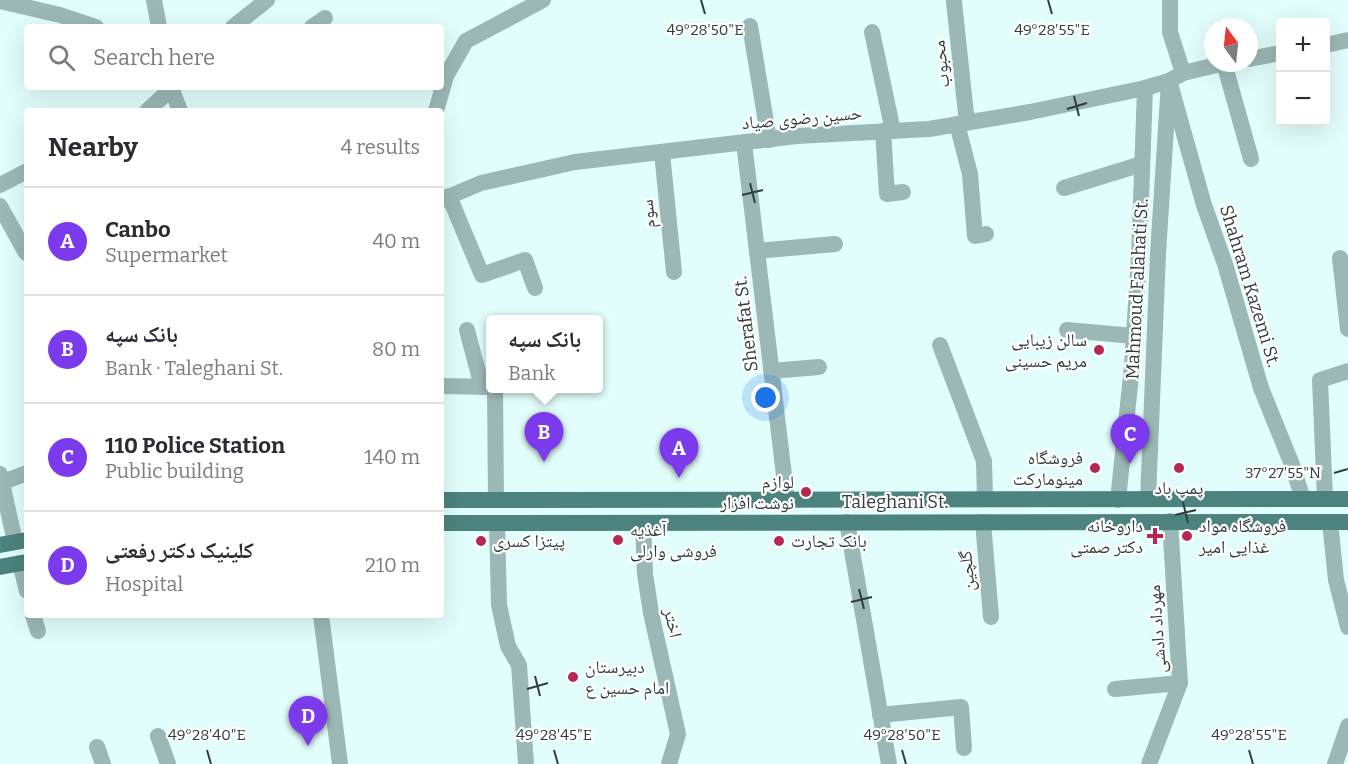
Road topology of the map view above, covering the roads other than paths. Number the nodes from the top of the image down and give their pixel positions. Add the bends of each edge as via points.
1 (154, 0) edge
2 (267, 0) edge
3 (543, 0) edge
4 (1170, 0) edge
5 (0, 1) edge
6 (954, 2) dead end
7 (87, 24) edge
8 (158, 24) edge
9 (234, 24) edge
10 (750, 26) dead end
11 (872, 32) dead end
12 (1348, 40) edge
13 (1330, 44) edge
14 (1276, 54) edge
15 (1258, 57) edge
16 (1204, 69) edge
17 (1227, 72) edge
18 (1176, 77) junction
19 (444, 83) edge
20 (1145, 88) junction
21 (169, 90) edge
22 (172, 90) edge
23 (442, 90) edge
24 (150, 108) edge
25 (179, 108) edge
26 (437, 108) edge
27 (962, 124) junction
28 (888, 131) junction
29 (770, 140) junction
30 (744, 143) junction
31 (662, 153) junction
32 (1251, 159) dead end
33 (1142, 165) junction
34 (24, 173) edge
35 (0, 185) edge
36 (1064, 188) dead end
37 (903, 192) dead end
38 (445, 198) edge
39 (0, 206) edge
40 (986, 234) dead end
41 (835, 244) dead end
42 (24, 249) edge
43 (757, 252) junction
44 (1158, 254) junction
45 (1139, 257) junction
46 (1340, 258) dead end
47 (674, 272) dead end
48 (535, 288) dead end
49 (1348, 329) edge
50 (467, 330) dead end
51 (1067, 330) dead end
52 (1134, 336) junction
53 (940, 345) dead end
54 (1132, 366) junction
55 (1152, 366) junction
56 (819, 367) dead end
57 (771, 371) junction
58 (1348, 371) edge
59 (486, 379) edge
60 (444, 386) edge
61 (486, 387) edge
62 (489, 393) edge
63 (24, 473) edge
64 (1, 478) edge
65 (985, 499) junction
66 (1148, 499) junction
67 (1303, 499) junction
68 (1325, 499) junction
69 (1348, 499) edge
70 (444, 500) edge
71 (496, 500) junction
72 (787, 500) junction
73 (1118, 500) junction
74 (1170, 521) junction
75 (847, 522) junction
76 (983, 522) junction
77 (1146, 522) junction
78 (1330, 522) junction
79 (1348, 522) edge
80 (444, 523) edge
81 (497, 523) junction
82 (643, 523) junction
83 (14, 542) edge
84 (23, 563) edge
85 (0, 567) edge
86 (991, 617) dead end
87 (321, 618) edge
88 (1348, 627) edge
89 (1180, 683) junction
90 (1114, 689) dead end
91 (880, 715) junction
92 (1348, 726) edge
93 (158, 736) dead end
94 (97, 747) dead end
95 (964, 748) dead end
96 (103, 764) edge
97 (168, 764) edge
98 (340, 764) edge
99 (526, 764) edge
100 (669, 764) edge
101 (889, 764) edge
102 (1149, 764) edge
103 (1335, 764) edge

1 - 8 street
2 - 9 street
3 - 19 street via 466,41
4 - 18 street, Shahram Kazemi St.
5 - 7 street
6 - 27 street, محبوب
10 - 29 street
11 - 28 street
12 - 13 street
14 - 15 street
16 - 18 street, حسین رضوی صیاد
17 - 32 street
18 - 20 street, حسین رضوی صیاد
18 - 44 street, Mahmoud Falahati St.
18 - 67 street, Shahram Kazemi St. via 1204,205 1261,388
20 - 27 street, حسین رضوی صیاد
20 - 33 street, Mahmoud Falahati St.
21 - 24 street
22 - 25 street
23 - 26 street
27 - 28 street, حسین رضوی صیاد
27 - 40 street, محبوب via 975,236
28 - 29 street, حسین رضوی صیاد
28 - 37 street via 887,194
29 - 30 street, حسین رضوی صیاد
30 - 31 street, حسین رضوی صیاد
30 - 43 street, Sherafat St.
31 - 38 street, حسین رضوی صیاد via 575,162 481,183
31 - 47 street, سوم
33 - 36 street
33 - 45 street, Mahmoud Falahati St.
34 - 35 street
38 - 48 street via 482,274 525,260
39 - 42 street
41 - 43 street
43 - 57 street, Sherafat St.
44 - 45 street
44 - 55 street, Mahmoud Falahati St.
45 - 52 street, Mahmoud Falahati St.
46 - 49 street
50 - 59 street
51 - 52 street
52 - 54 street, Mahmoud Falahati St.
53 - 65 street via 984,461
54 - 55 street
54 - 73 street, Mahmoud Falahati St.
55 - 66 street, Mahmoud Falahati St.
56 - 57 street
57 - 72 street, Sherafat St.
58 - 68 street via 1320,380
60 - 61 street
62 - 71 street
63 - 64 street
64 - 83 street
65 - 72 main road, Taleghani St.
65 - 73 main road, Taleghani St.
66 - 67 main road, Taleghani St.
66 - 73 main road, Taleghani St.
66 - 77 main road
67 - 68 main road, Taleghani St.
68 - 69 main road, Taleghani St.
70 - 71 main road, Taleghani St.
71 - 72 main road, Taleghani St.
74 - 77 main road, Taleghani St.
74 - 78 main road, Taleghani St.
74 - 89 street, مهرداد دادشی
75 - 76 main road, Taleghani St.
75 - 82 main road, Taleghani St.
75 - 91 street
76 - 77 main road, Taleghani St.
76 - 86 street, گلچین
78 - 79 main road, Taleghani St.
78 - 88 street via 1336,580
80 - 81 main road, Taleghani St.
81 - 82 main road, Taleghani St.
81 - 99 street via 500,605 508,646 519,665
82 - 100 street, اختر via 651,613 678,734
84 - 85 main road
87 - 98 street
89 - 90 street
89 - 102 street, مهرداد دادشی
91 - 95 street via 961,707
91 - 101 street
92 - 103 street
93 - 97 street
94 - 96 street

